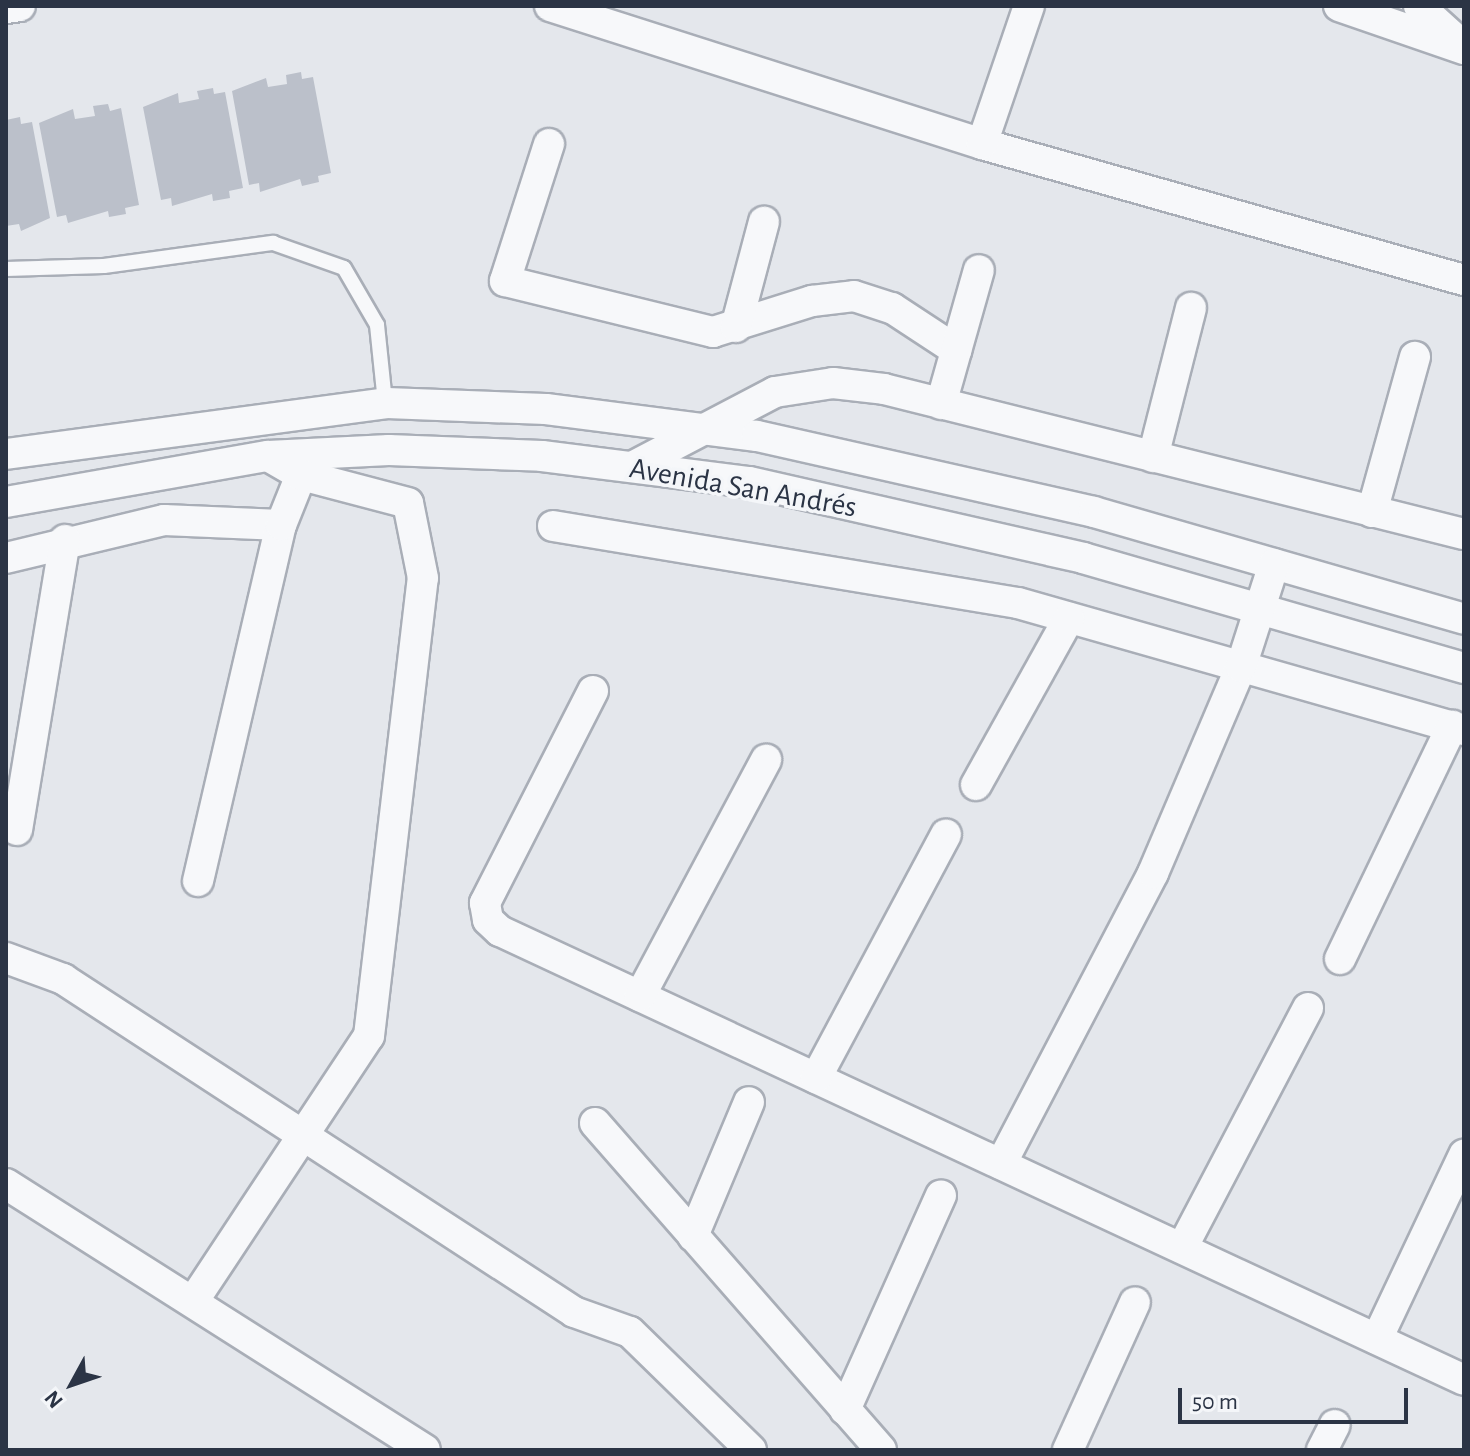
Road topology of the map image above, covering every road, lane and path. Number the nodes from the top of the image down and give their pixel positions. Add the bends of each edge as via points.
1 (20, 6) edge
2 (550, 6) edge
3 (1029, 6) edge
4 (1339, 6) edge
5 (1419, 6) edge
6 (6, 8) edge
7 (1464, 48) edge
8 (549, 144) dead end
9 (982, 144) junction
10 (764, 222) dead end
11 (6, 269) edge
12 (979, 270) dead end
13 (1464, 280) edge
14 (1191, 308) dead end
15 (736, 327) junction
16 (956, 350) junction
17 (1415, 357) dead end
18 (385, 403) junction
19 (941, 404) junction
20 (696, 428) junction
21 (389, 450) junction
22 (6, 454) edge
23 (268, 456) junction
24 (1153, 457) junction
25 (632, 467) junction
26 (301, 475) junction
27 (6, 502) edge
28 (1372, 512) junction
29 (281, 525) junction
30 (553, 526) dead end
31 (1464, 534) edge
32 (65, 540) junction
33 (6, 558) edge
34 (1274, 564) junction
35 (1258, 609) junction
36 (1069, 618) junction
37 (1464, 619) edge
38 (1241, 667) junction
39 (1464, 668) edge
40 (593, 691) dead end
41 (1458, 728) edge
42 (766, 760) dead end
43 (976, 785) dead end
44 (17, 830) dead end
45 (946, 835) dead end
46 (198, 881) dead end
47 (6, 958) edge
48 (1340, 959) dead end
49 (640, 996) junction
50 (1308, 1008) dead end
51 (816, 1078) junction
52 (749, 1102) dead end
53 (595, 1123) dead end
54 (304, 1135) junction
55 (1464, 1155) edge
56 (1001, 1164) junction
57 (6, 1184) edge
58 (941, 1195) dead end
59 (693, 1236) junction
60 (1182, 1248) junction
61 (194, 1300) junction
62 (1135, 1302) dead end
63 (1377, 1339) junction
64 (1464, 1380) edge
65 (845, 1410) junction
66 (425, 1450) edge
67 (751, 1450) edge
68 (881, 1450) edge
69 (1068, 1450) edge

1 - 6 street
2 - 9 street
3 - 9 street
4 - 7 street
5 - 7 street
8 - 15 street via 505,281 713,332
9 - 13 street
10 - 15 street
11 - 18 lane via 104,266 273,243 344,268 377,325
12 - 16 street
14 - 24 street
15 - 16 street via 812,301 854,296 892,308
16 - 19 street
17 - 28 street
18 - 20 street, Avenida San Andrés via 546,409
18 - 21 street
18 - 22 street, Avenida San Andrés
19 - 20 street via 833,383 775,392
19 - 24 street
20 - 25 street
20 - 34 street, Avenida San Andrés via 1079,509
21 - 23 street, Avenida San Andrés
21 - 25 street, Avenida San Andrés
23 - 26 street
23 - 27 street, Avenida San Andrés
24 - 28 street
25 - 35 street, Avenida San Andrés via 825,499 1083,558
26 - 29 street
26 - 54 street via 408,503 423,578 369,1036
28 - 31 street
29 - 32 street via 164,520
29 - 46 street
30 - 36 street
32 - 33 street
32 - 44 street
34 - 35 street
34 - 37 street, Avenida San Andrés
35 - 38 street
35 - 39 street, Avenida San Andrés
36 - 38 street
36 - 43 street
38 - 41 street
38 - 56 street via 1153,873
40 - 49 street via 485,903 488,920 500,931
41 - 48 street
42 - 49 street
45 - 51 street
47 - 54 street via 63,979
49 - 51 street
50 - 60 street
51 - 56 street
52 - 59 street
53 - 59 street
54 - 61 street
54 - 67 street via 574,1312 630,1332
55 - 63 street
56 - 60 street
57 - 61 street
58 - 65 street
59 - 65 street
60 - 63 street
61 - 66 street
62 - 69 street
63 - 64 street
65 - 68 street

